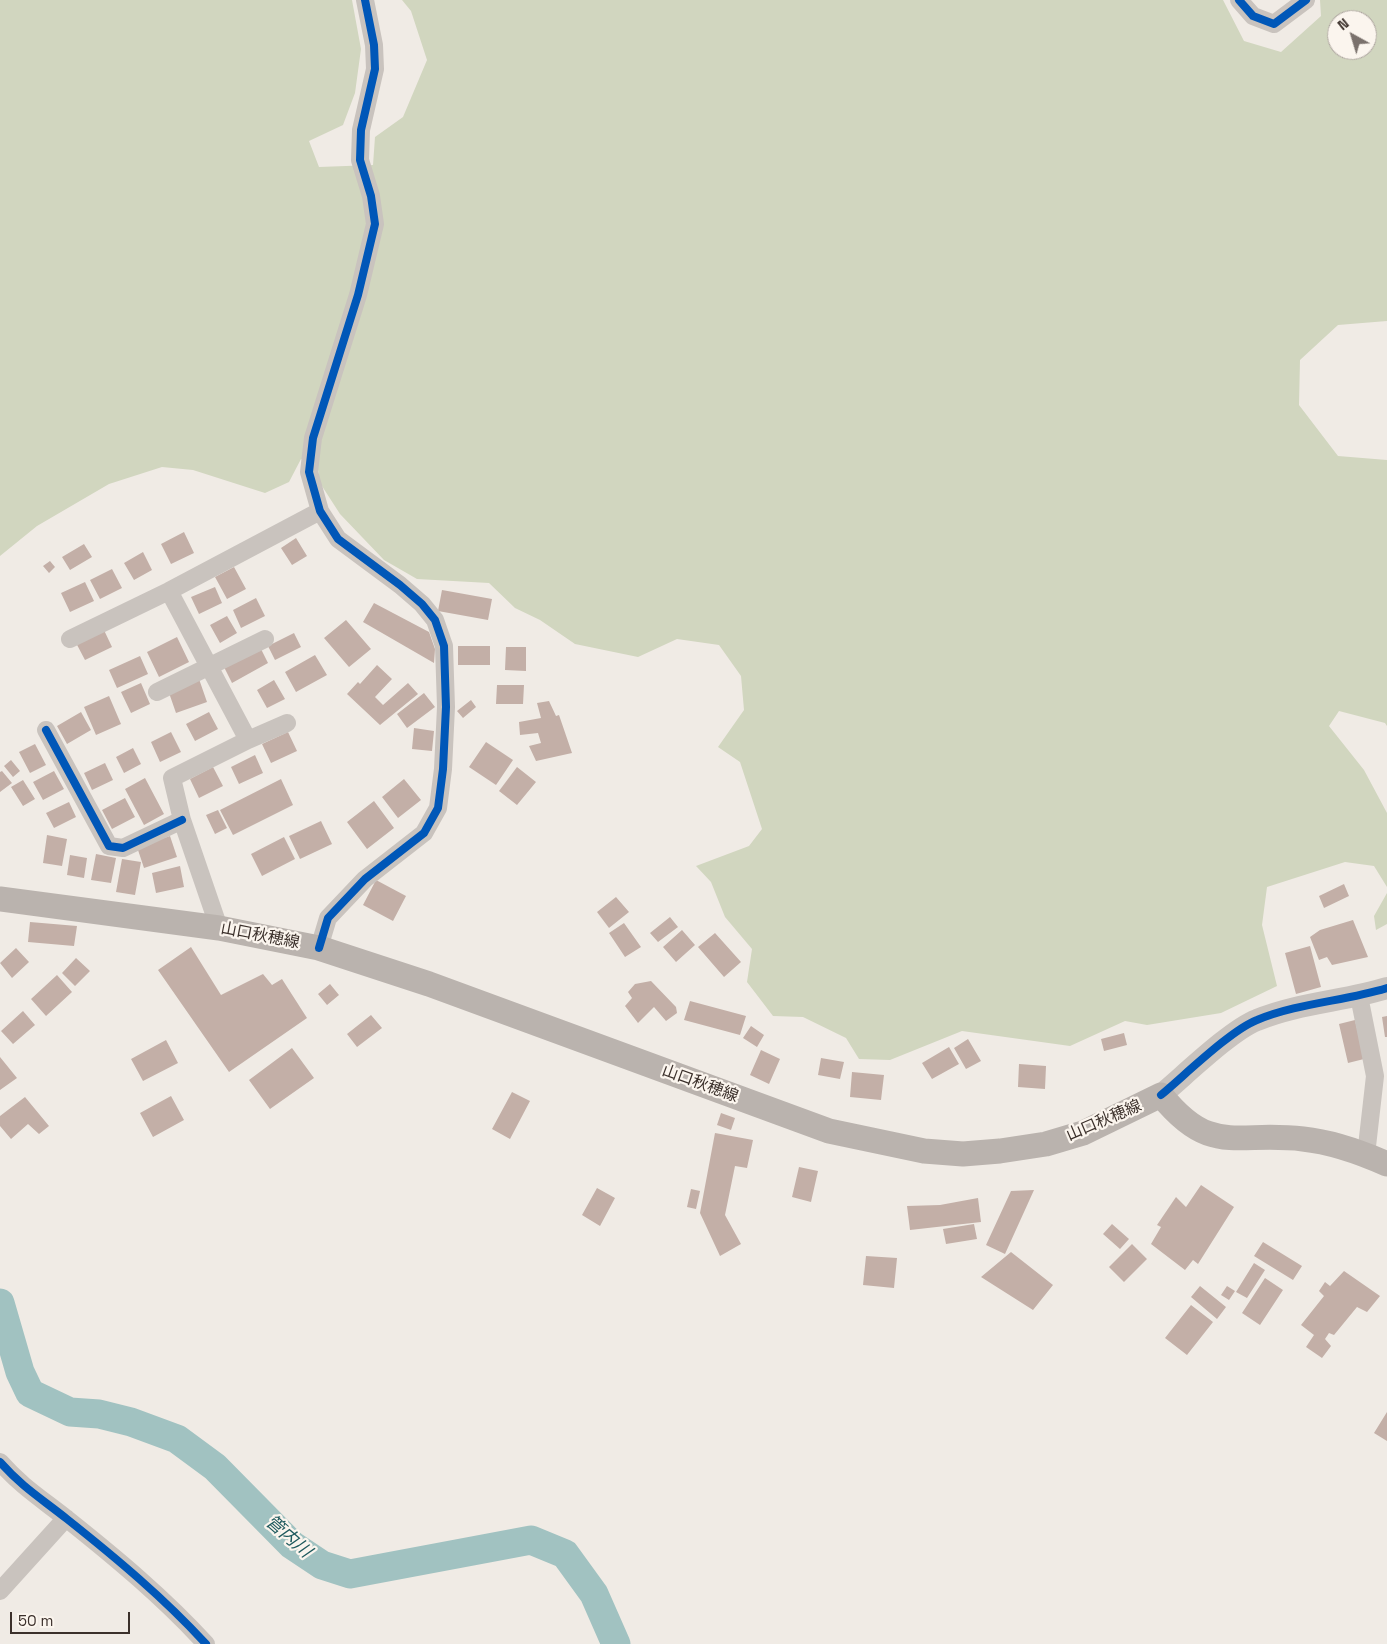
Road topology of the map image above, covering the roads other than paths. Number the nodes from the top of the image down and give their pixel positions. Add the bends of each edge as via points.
1 (365, 0) edge
2 (1239, 0) edge
3 (1306, 0) edge
4 (320, 511) junction
5 (169, 591) junction
6 (70, 639) dead end
7 (265, 639) dead end
8 (209, 666) junction
9 (157, 692) dead end
10 (287, 723) dead end
11 (46, 730) dead end
12 (248, 740) junction
13 (182, 820) junction
14 (0, 899) edge
15 (219, 928) junction
16 (319, 948) junction
17 (1387, 988) edge
18 (1359, 996) junction
19 (1161, 1096) junction
20 (1376, 1159) edge
21 (0, 1462) edge
22 (66, 1518) junction
23 (0, 1591) edge
24 (206, 1644) edge

1 - 4 street via 375,69 361,130 360,160 375,224 358,295 313,438 309,472
2 - 3 street via 1253,16 1274,24
4 - 5 street
4 - 16 street via 338,539 400,585 435,620 444,646 446,707 438,808 424,833 365,879 328,918
5 - 6 street
5 - 8 street
7 - 8 street
8 - 9 street
8 - 12 street
10 - 12 street
11 - 13 street via 109,846 123,848
12 - 13 street via 172,778
13 - 15 street
14 - 15 main road, 山口秋穂線
15 - 16 main road, 山口秋穂線
16 - 19 main road, 山口秋穂線 via 429,984 829,1131 924,1151 963,1154 1046,1144 1083,1133
17 - 18 street
18 - 19 street via 1255,1020
18 - 20 street via 1375,1076
19 - 20 main road, 山口秋穂線 via 1186,1123 1204,1134 1228,1138 1271,1136 1304,1139
21 - 22 street via 18,1483
22 - 23 street
22 - 24 street via 173,1608

